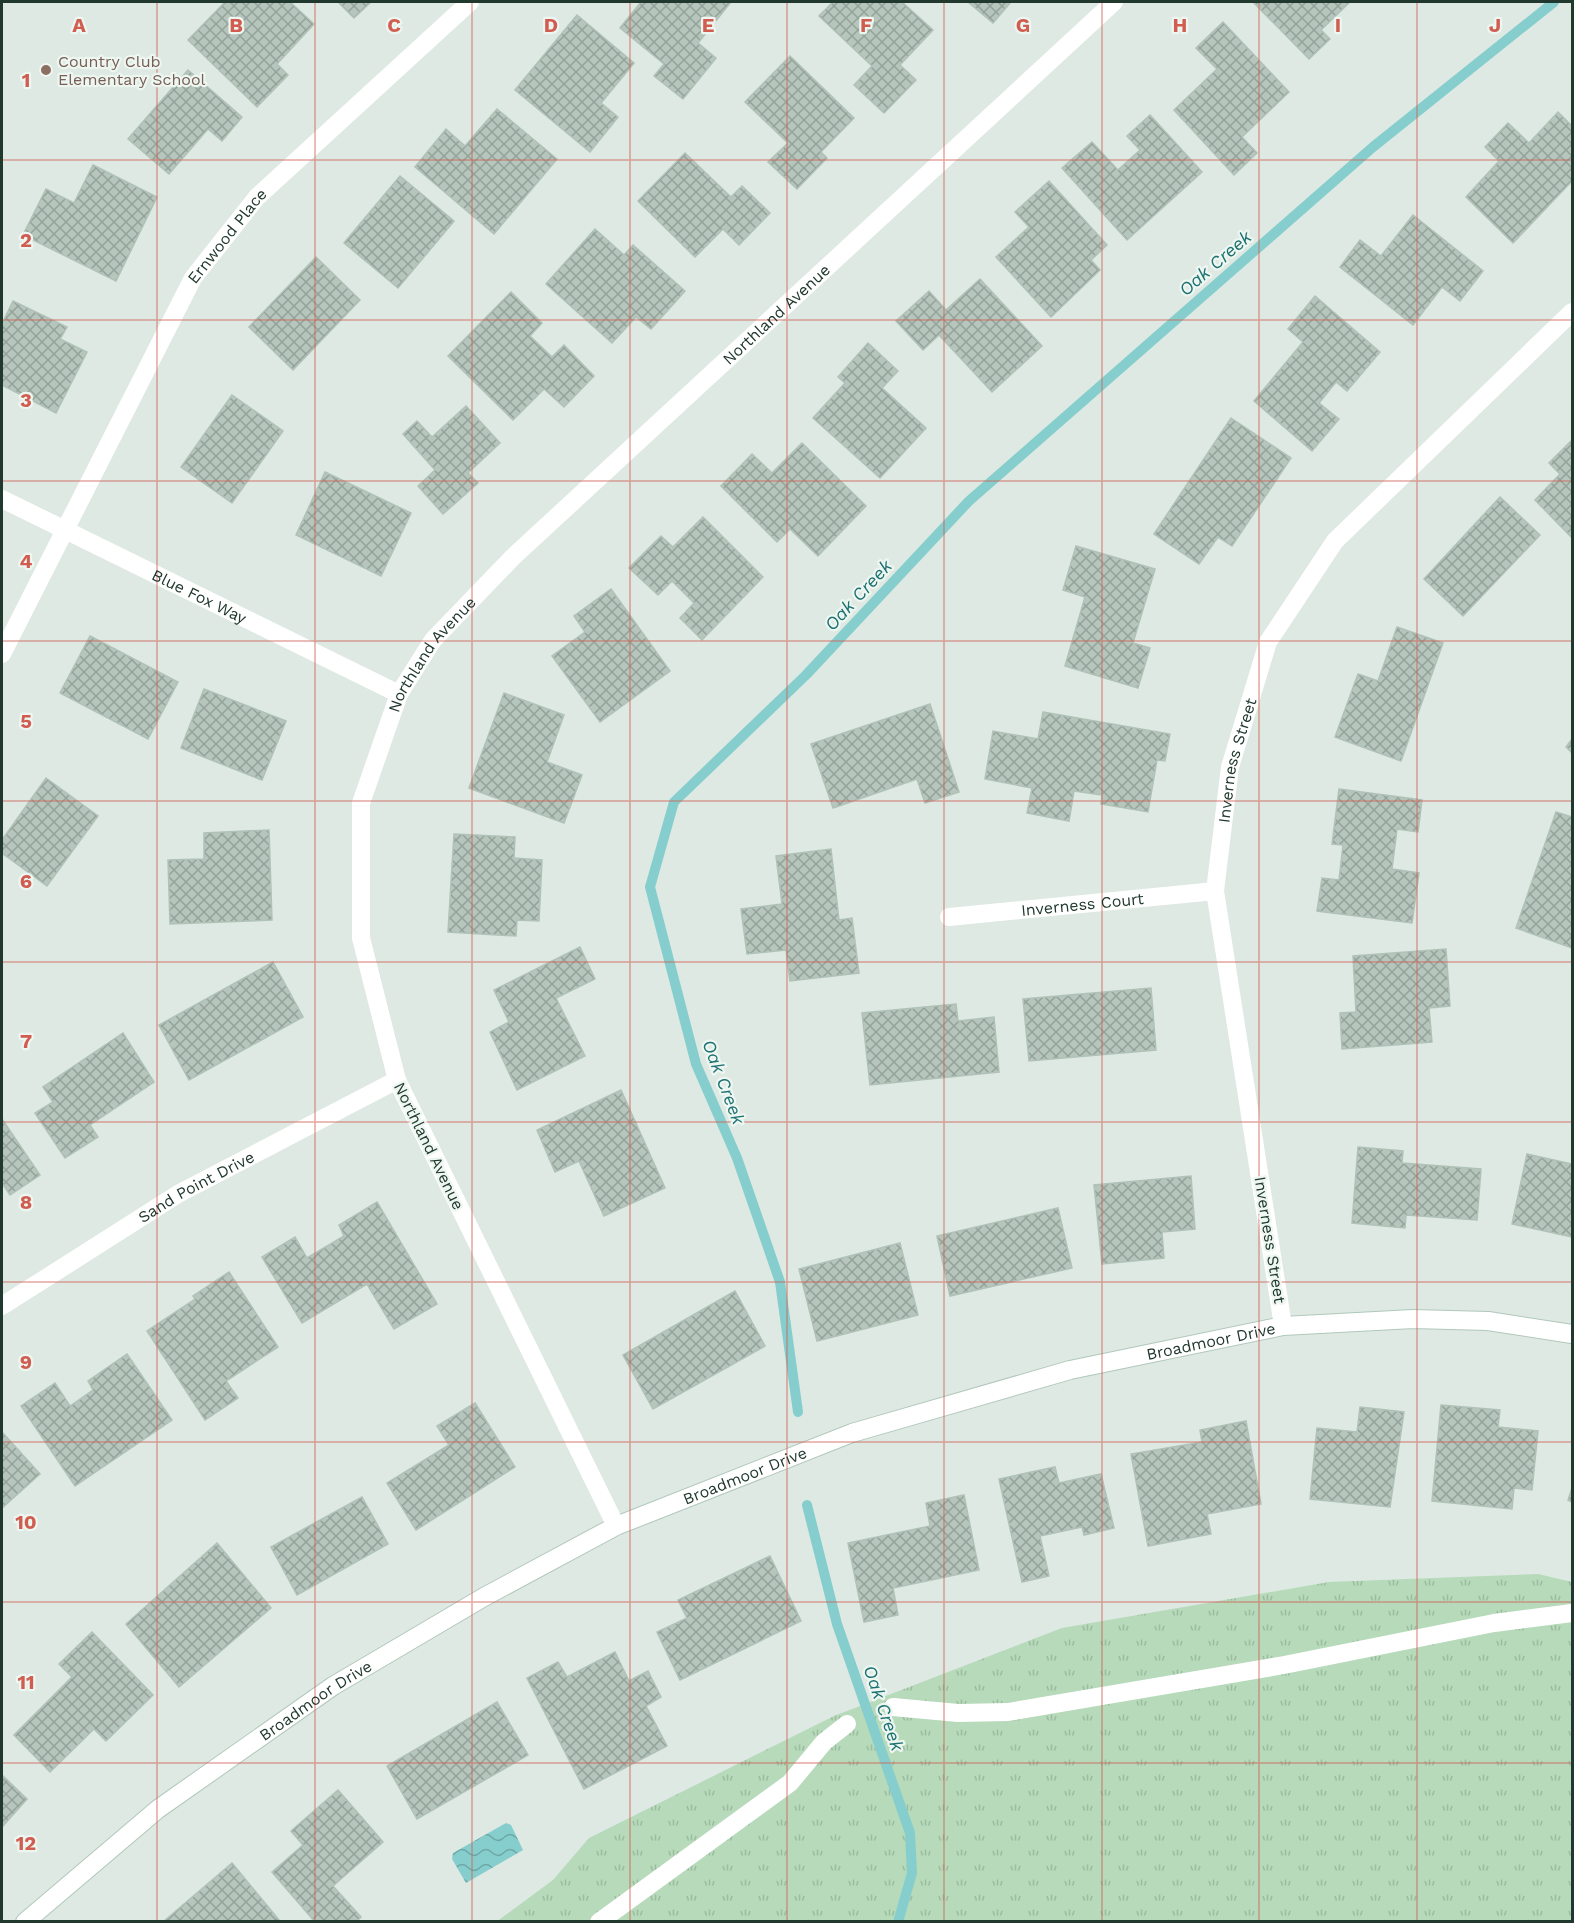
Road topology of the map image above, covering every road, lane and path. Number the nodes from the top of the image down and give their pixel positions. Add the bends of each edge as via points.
1 (470, 2) edge
2 (1114, 2) edge
3 (1572, 312) edge
4 (2, 499) edge
5 (66, 532) junction
6 (2, 654) edge
7 (399, 694) junction
8 (1215, 891) junction
9 (949, 917) dead end
10 (397, 1080) junction
11 (2, 1306) edge
12 (1283, 1326) junction
13 (1572, 1334) edge
14 (616, 1526) junction
15 (1572, 1613) edge
16 (893, 1707) dead end
17 (848, 1724) dead end
18 (26, 1922) edge
19 (599, 1922) edge

1 - 5 street, Ernwood Place via 257,197 194,278
2 - 7 street, Northland Avenue via 513,557 433,640
3 - 8 street, Inverness Street via 1335,541 1268,642 1230,767
4 - 5 street, Blue Fox Way
5 - 6 street, Ernwood Place
5 - 7 street, Blue Fox Way
7 - 10 street, Northland Avenue via 360,803 361,938
8 - 9 street, Inverness Court
8 - 12 street, Inverness Street
10 - 11 street, Sand Point Drive via 178,1194
10 - 14 street, Northland Avenue
12 - 13 street, Broadmoor Drive via 1413,1319 1488,1321
12 - 14 street, Broadmoor Drive via 1070,1370 852,1433
14 - 18 street, Broadmoor Drive via 484,1597 333,1686 158,1809
15 - 16 street via 1494,1623 1284,1665 1008,1712 958,1713
17 - 19 street via 824,1742 790,1783

